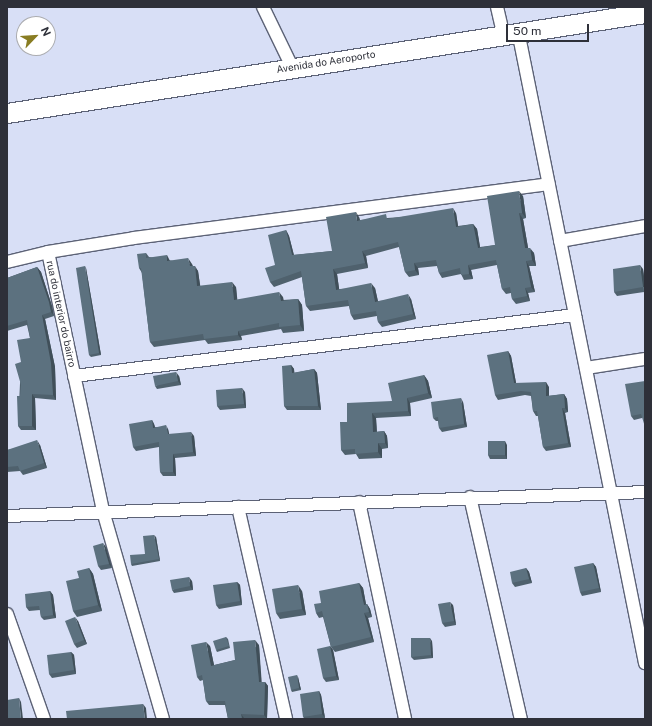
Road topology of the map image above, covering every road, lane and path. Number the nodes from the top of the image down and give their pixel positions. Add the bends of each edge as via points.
1 (263, 7) edge
2 (498, 7) edge
3 (645, 13) edge
4 (511, 33) junction
5 (292, 67) junction
6 (10, 111) edge
7 (549, 184) junction
8 (645, 226) edge
9 (560, 241) junction
10 (48, 252) junction
11 (7, 262) edge
12 (575, 315) junction
13 (645, 359) edge
14 (586, 368) junction
15 (74, 376) junction
16 (645, 492) edge
17 (611, 493) junction
18 (470, 497) junction
19 (359, 502) junction
20 (238, 507) junction
21 (103, 511) junction
22 (7, 516) edge
23 (7, 614) edge
24 (641, 627) edge
25 (645, 663) edge
26 (44, 719) edge
27 (163, 719) edge
28 (286, 719) edge
29 (405, 719) edge
30 (521, 719) edge

1 - 5 street
2 - 4 street
3 - 4 main road, Avenida do Aeroporto
4 - 5 main road, Avenida do Aeroporto
4 - 7 street
5 - 6 main road, Avenida do Aeroporto
7 - 9 street
7 - 10 street via 134,238
8 - 9 street
9 - 12 street
10 - 11 street
10 - 15 street, rua do interior do bairro
12 - 14 street
12 - 15 street
13 - 14 street
14 - 17 street
15 - 21 street, rua do interior do bairro
16 - 17 street
17 - 18 street
17 - 24 street
18 - 19 street
18 - 30 street
19 - 20 street
19 - 29 street
20 - 21 street
20 - 28 street
21 - 22 street
21 - 27 street, rua do interior do bairro
23 - 26 street
24 - 25 street

